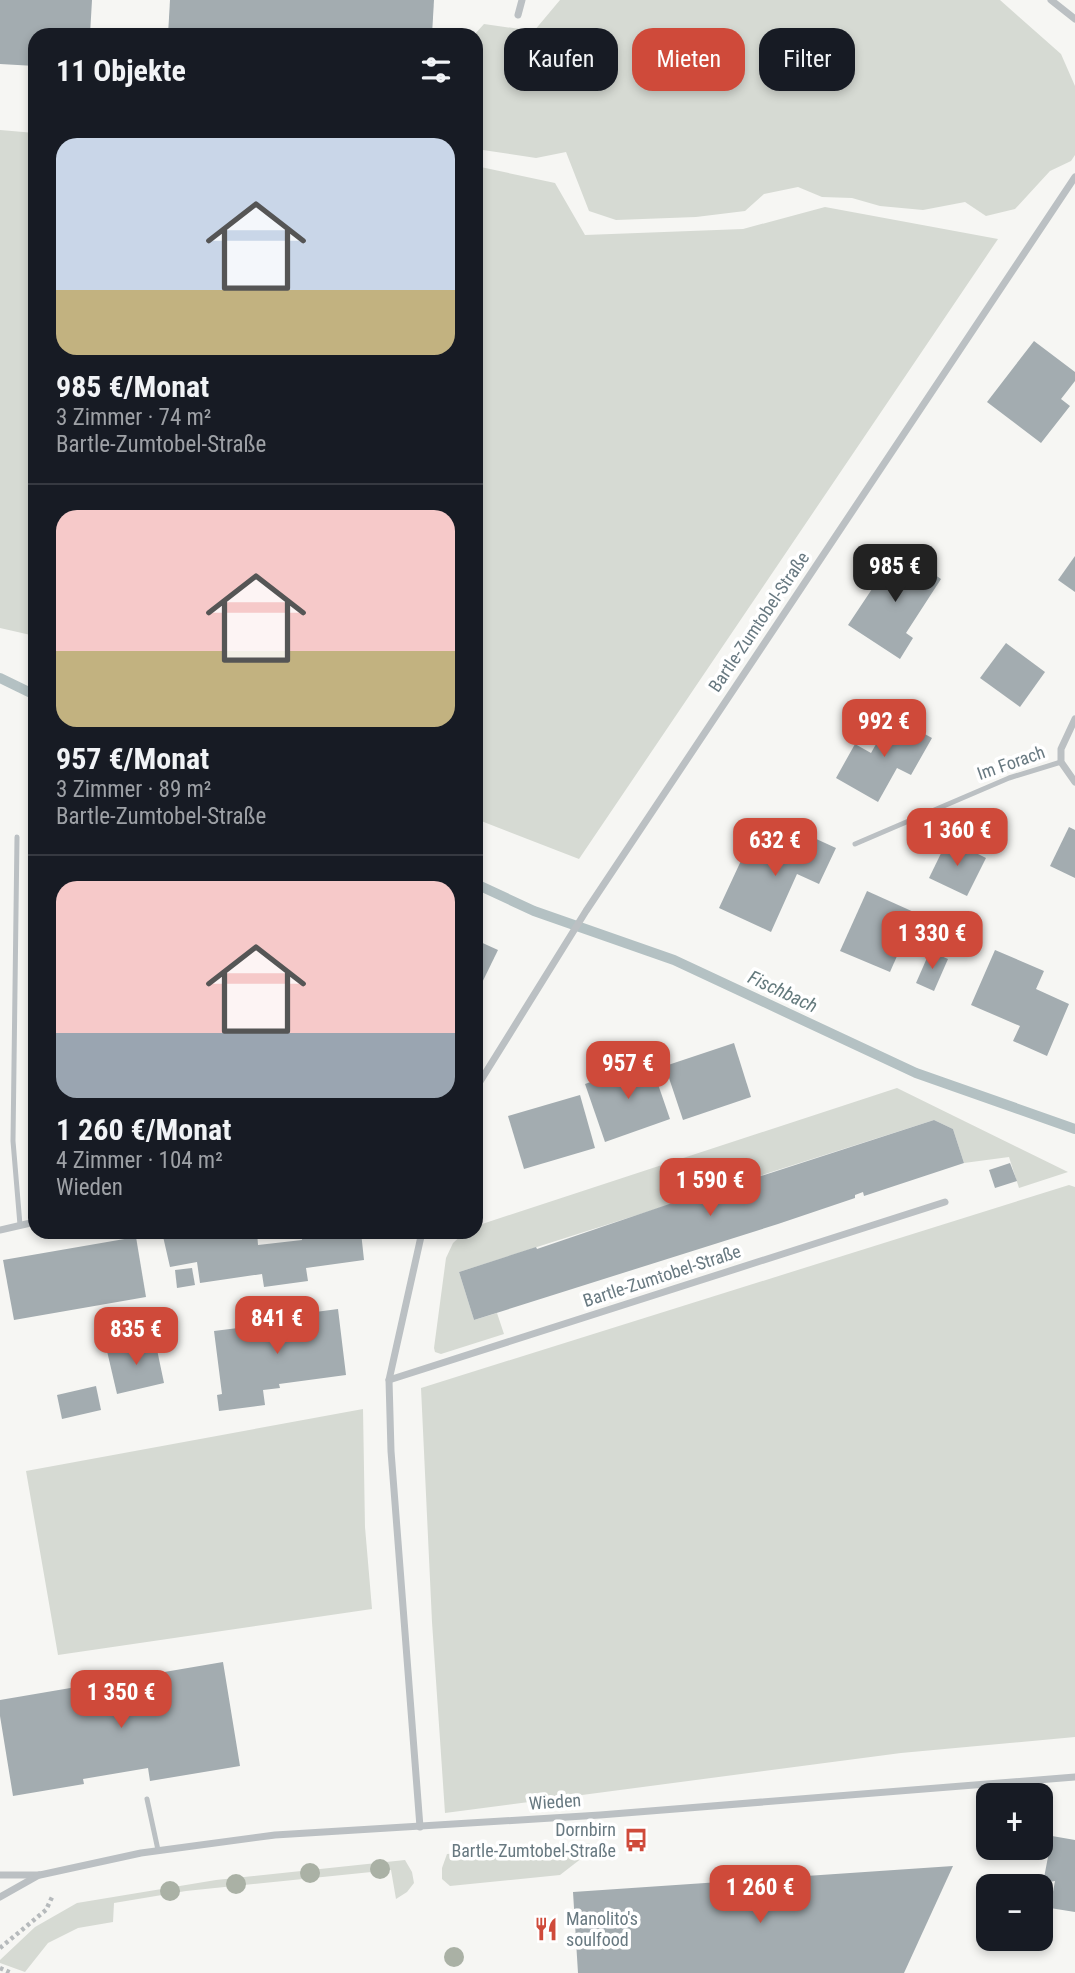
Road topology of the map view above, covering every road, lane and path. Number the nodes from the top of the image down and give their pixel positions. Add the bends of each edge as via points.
1 (522, 0) edge
2 (1051, 0) edge
3 (518, 15) dead end
4 (1075, 19) edge
5 (1075, 177) edge
6 (1075, 719) edge
7 (1061, 762) junction
8 (1075, 782) edge
9 (17, 837) dead end
10 (855, 844) dead end
11 (483, 1077) edge
12 (945, 1202) dead end
13 (28, 1223) edge
14 (20, 1225) junction
15 (0, 1230) edge
16 (420, 1239) edge
17 (389, 1380) junction
18 (1075, 1777) edge
19 (147, 1799) dead end
20 (420, 1826) junction
21 (158, 1850) junction
22 (65, 1869) junction
23 (0, 1875) edge
24 (40, 1875) junction
25 (0, 1897) edge
26 (0, 1948) edge
27 (0, 1968) edge
28 (11, 1973) edge

1 - 3 street
2 - 4 street
5 - 11 street, Bartle-Zumtobel-Straße via 586,911
6 - 7 street, Im Forach via 1061,749
7 - 8 street, Im Forach
7 - 10 lane, Im Forach via 1009,778
9 - 14 lane via 13,1140
12 - 17 street, Bartle-Zumtobel-Straße
13 - 14 street
14 - 15 street
16 - 17 street
17 - 20 street
18 - 20 street, Wieden
19 - 21 lane
20 - 21 street, Wieden via 275,1835
21 - 22 street, Wieden
22 - 24 street, Wieden
22 - 26 path via 46,1910
23 - 24 street, Wieden
24 - 25 street, Wieden
27 - 28 path

